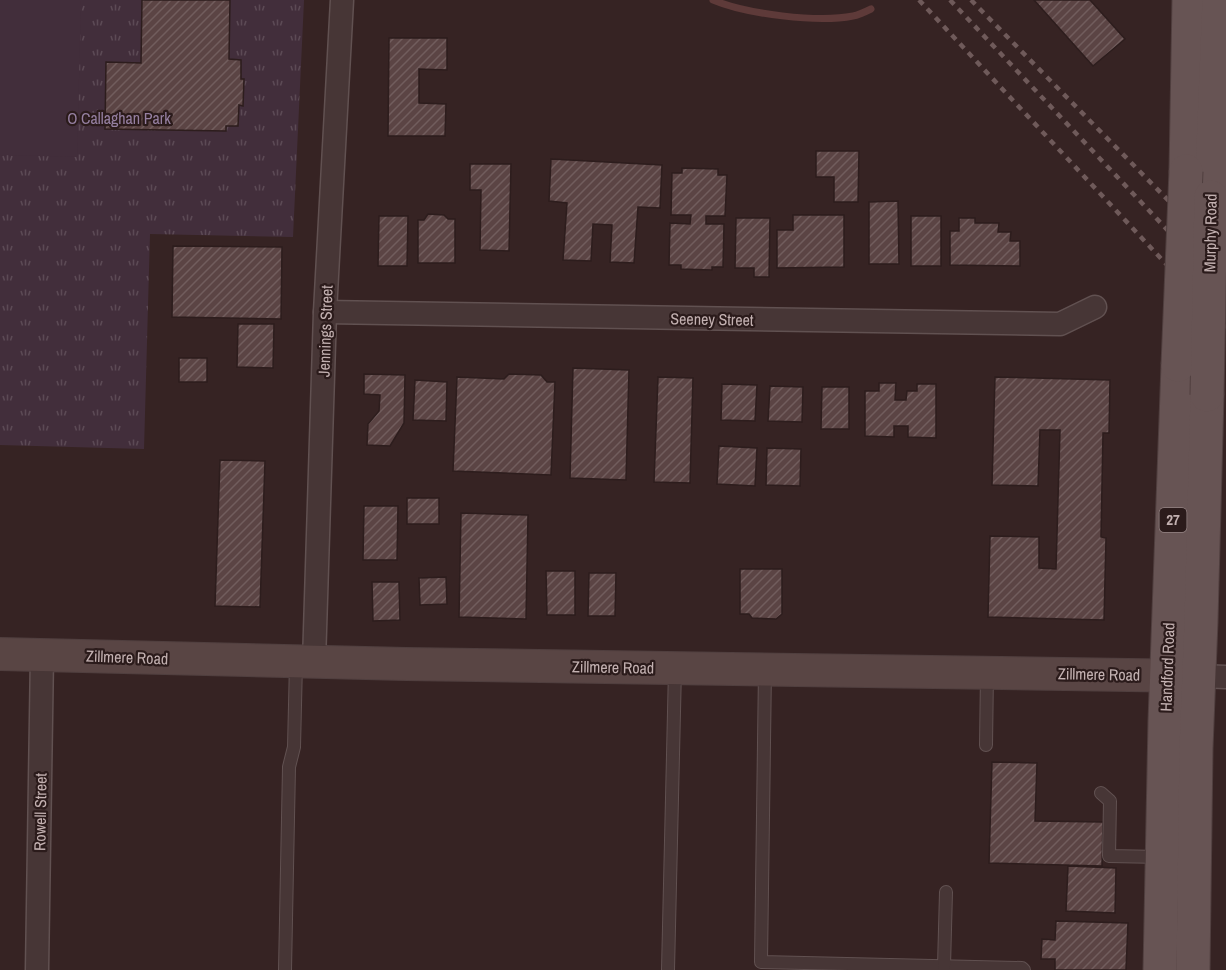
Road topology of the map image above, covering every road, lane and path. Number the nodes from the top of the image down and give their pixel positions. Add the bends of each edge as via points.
1 (342, 0) edge
2 (1189, 0) edge
3 (1219, 0) edge
4 (1095, 308) dead end
5 (325, 312) junction
6 (1178, 365) joint
7 (1207, 395) joint
8 (0, 654) edge
9 (42, 655) junction
10 (305, 662) junction
11 (675, 668) junction
12 (765, 670) junction
13 (987, 673) junction
14 (1197, 676) edge
15 (986, 745) dead end
16 (1101, 793) dead end
17 (1162, 858) junction
18 (946, 892) dead end
19 (944, 966) junction
20 (37, 970) edge
21 (285, 970) edge
22 (668, 970) edge
23 (1024, 970) edge
24 (1160, 970) edge
25 (1193, 970) edge

1 - 5 street, Jennings Street
2 - 6 main road, Murphy Road / 27, bridge
3 - 7 main road, Murphy Road / 27, bridge
4 - 5 street, Seeney Street via 1060,324
5 - 10 street, Jennings Street
6 - 14 main road, Handford Road / 27
7 - 14 main road, Handford Road / 27 via 1202,621
8 - 9 main road, Zillmere Road
9 - 10 main road, Zillmere Road
9 - 20 street, Rowell Street
10 - 11 main road, Zillmere Road
10 - 21 lane via 288,767
11 - 12 main road, Zillmere Road
11 - 22 lane
12 - 13 main road, Zillmere Road
12 - 19 lane via 761,962
13 - 14 main road, Zillmere Road
13 - 15 lane
14 - 17 main road, Handford Road / 27
14 - 25 main road, Handford Road / 27
16 - 17 lane via 1110,801 1109,856
17 - 24 main road, Handford Road / 27
18 - 19 lane
19 - 23 lane

